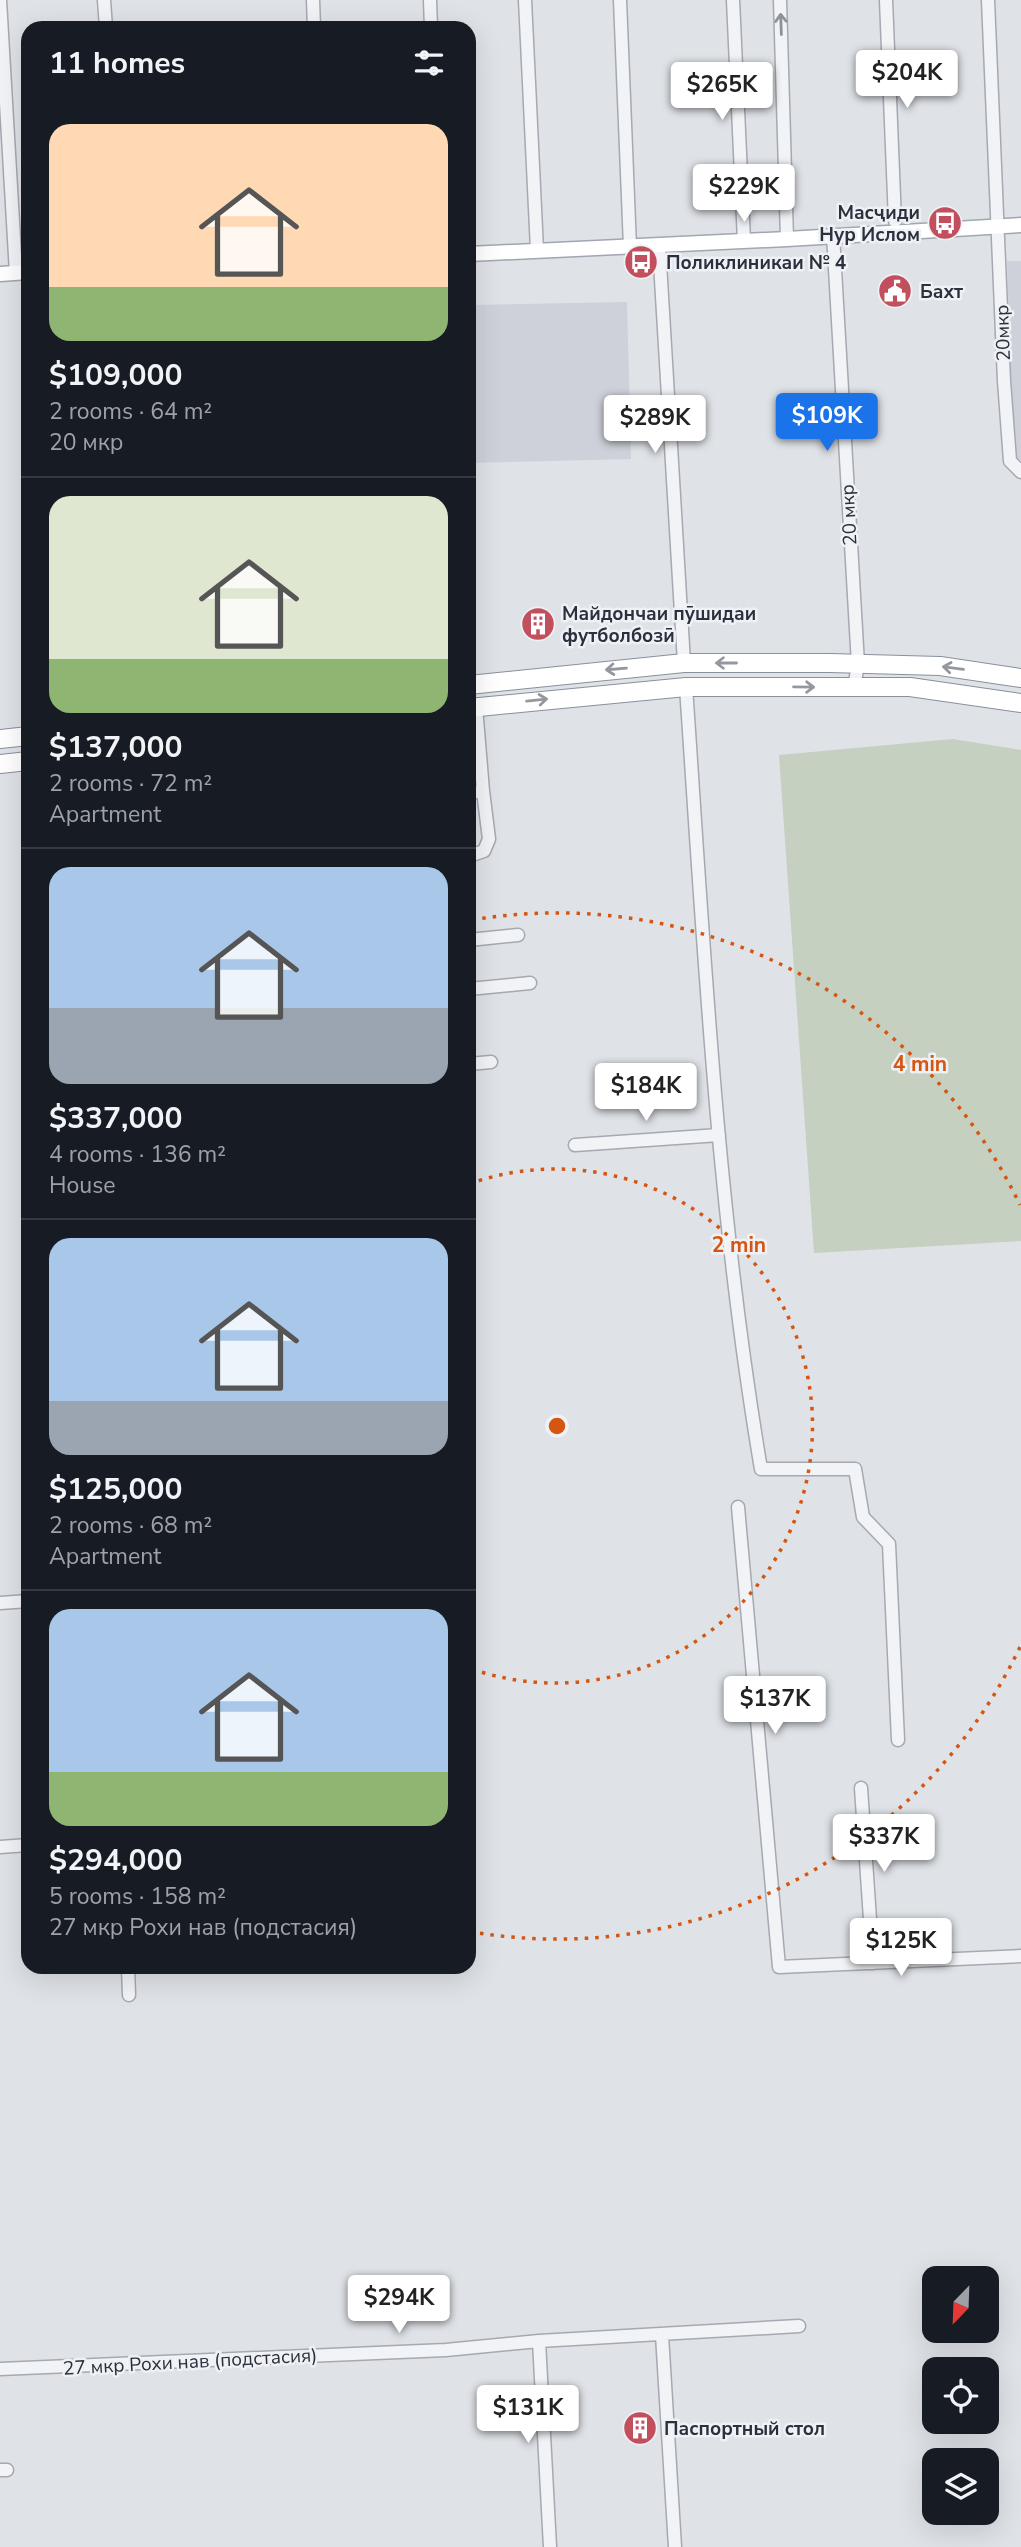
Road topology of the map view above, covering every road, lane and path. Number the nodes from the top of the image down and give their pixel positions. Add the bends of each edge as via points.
1 (1, 0) edge
2 (104, 0) edge
3 (313, 0) edge
4 (430, 0) edge
5 (525, 0) edge
6 (620, 0) edge
7 (733, 0) edge
8 (780, 0) edge
9 (886, 0) edge
10 (988, 0) edge
11 (106, 21) edge
12 (314, 21) edge
13 (432, 21) edge
14 (895, 221) dead end
15 (998, 223) junction
16 (1021, 225) edge
17 (833, 238) junction
18 (787, 239) junction
19 (744, 241) junction
20 (659, 246) junction
21 (631, 247) junction
22 (537, 250) junction
23 (476, 254) edge
24 (21, 259) edge
25 (21, 272) edge
26 (0, 273) edge
27 (1021, 472) edge
28 (684, 663) junction
29 (858, 664) junction
30 (1021, 678) edge
31 (476, 684) edge
32 (687, 687) junction
33 (854, 688) junction
34 (1021, 703) edge
35 (476, 707) edge
36 (21, 737) edge
37 (476, 738) edge
38 (0, 739) edge
39 (21, 762) edge
40 (0, 764) edge
41 (483, 791) junction
42 (476, 792) edge
43 (476, 854) edge
44 (518, 935) dead end
45 (476, 939) edge
46 (530, 983) dead end
47 (476, 988) edge
48 (491, 1062) dead end
49 (476, 1063) edge
50 (719, 1135) junction
51 (575, 1145) dead end
52 (738, 1507) dead end
53 (21, 1602) edge
54 (0, 1603) edge
55 (898, 1740) dead end
56 (861, 1788) dead end
57 (21, 1846) edge
58 (0, 1847) edge
59 (1021, 1956) edge
60 (873, 1963) junction
61 (128, 1974) edge
62 (129, 1994) dead end
63 (799, 2326) dead end
64 (662, 2335) junction
65 (539, 2341) junction
66 (0, 2370) edge
67 (550, 2547) edge
68 (676, 2547) edge

1 - 24 street
2 - 11 street
3 - 12 street
4 - 13 street
5 - 22 street
6 - 21 street
7 - 19 street
18 -> 8 street
9 - 14 street
10 - 15 street, 20мкр
15 - 16 main road
15 - 17 main road
15 - 27 street, 20мкр via 1010,461
17 - 18 main road
17 - 29 street, 20 мкр
18 - 19 main road
19 - 20 main road
20 - 21 main road
20 - 28 street
21 - 22 main road
22 - 23 main road
25 - 26 main road
29 -> 28 highway
28 -> 31 highway
30 -> 29 highway via 940,666
29 - 33 street, 20 мкр
32 -> 33 highway
35 -> 32 highway
32 - 50 street
33 - 34 highway via 910,687
36 - 38 highway
37 - 41 street
39 - 40 highway
41 - 42 street
41 - 43 street via 489,839 484,851
44 - 45 street
46 - 47 street
48 - 49 street
50 - 51 street
50 - 55 street via 733,1280 761,1469 855,1469 863,1517 889,1544
52 - 60 street via 779,1967
53 - 54 street
56 - 60 street
57 - 58 street
59 - 60 street
61 - 62 street
63 - 64 street, 27 мкр Рохи нав (подстасия)
64 - 65 street, 27 мкр Рохи нав (подстасия)
64 - 68 street
65 - 66 street, 27 мкр Рохи нав (подстасия) via 446,2350
65 - 67 street

